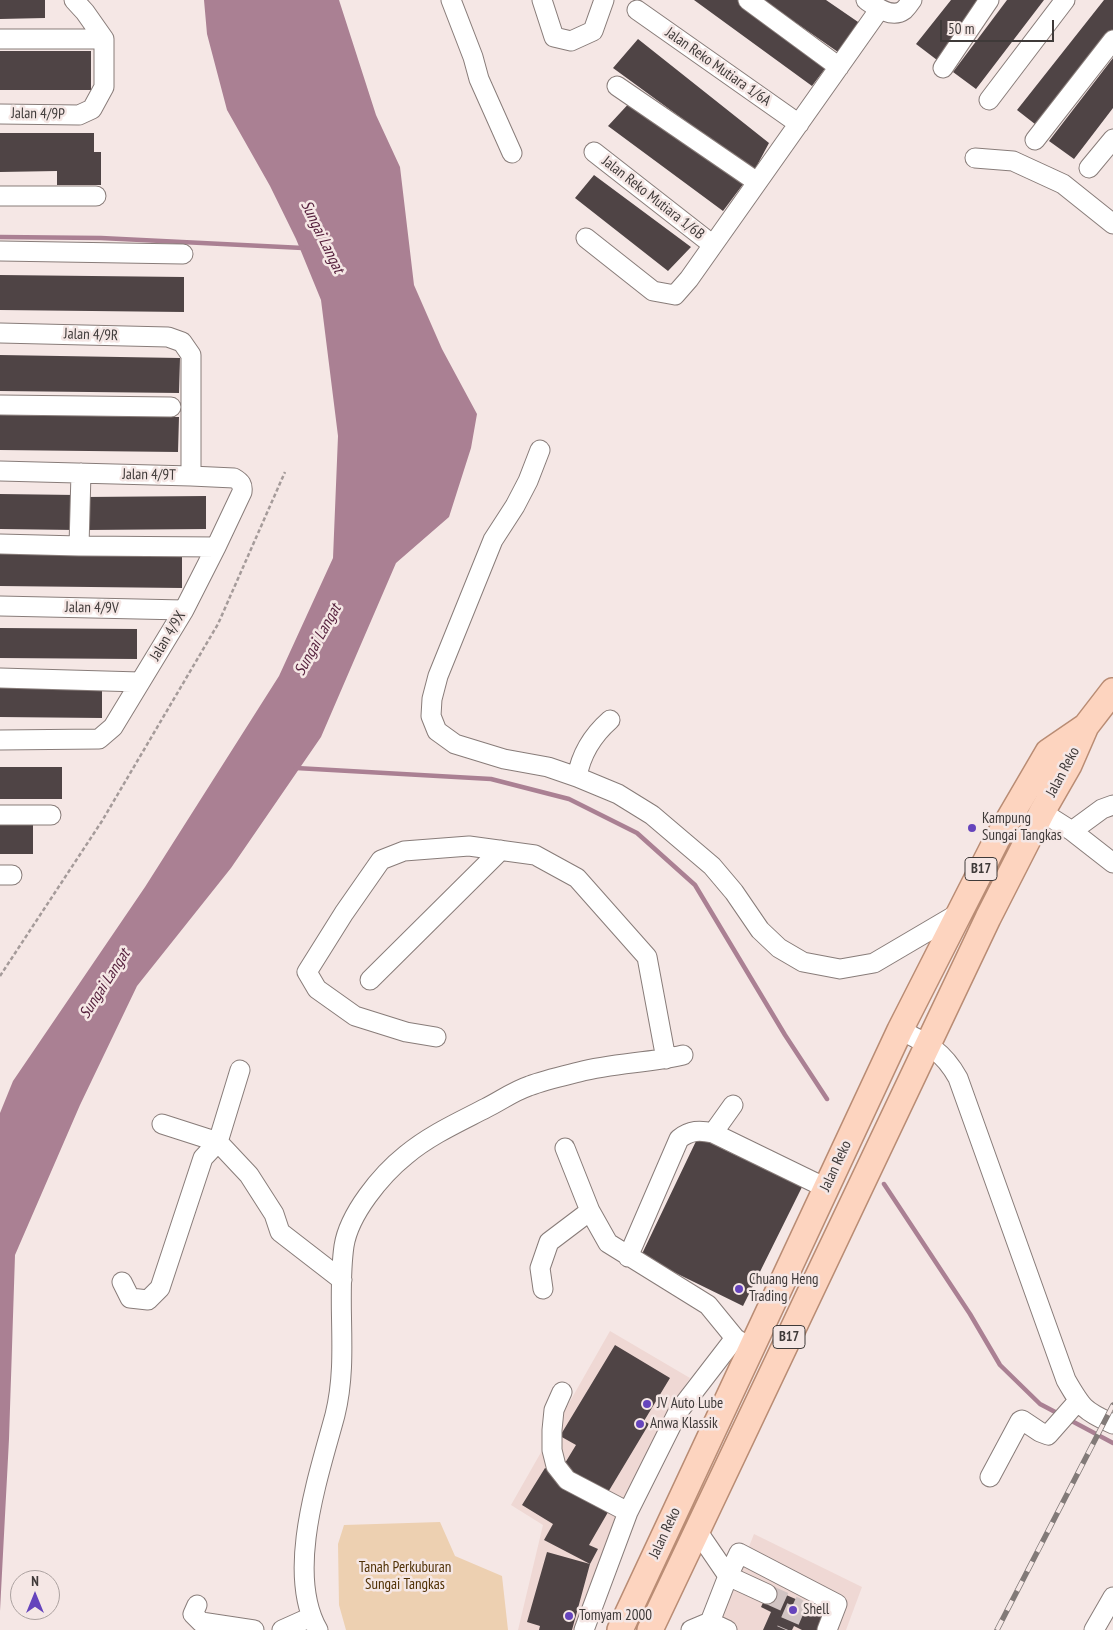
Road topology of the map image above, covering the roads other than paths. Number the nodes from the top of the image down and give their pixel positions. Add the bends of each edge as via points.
1 (74, 0) edge
2 (451, 0) edge
3 (542, 0) edge
4 (604, 0) edge
5 (748, 0) edge
6 (912, 0) edge
7 (989, 0) edge
8 (1065, 0) edge
9 (873, 5) edge
10 (637, 10) dead end
11 (0, 39) edge
12 (104, 39) junction
13 (1113, 40) edge
14 (839, 67) junction
15 (943, 68) dead end
16 (617, 86) dead end
17 (989, 100) dead end
18 (0, 114) edge
19 (799, 124) junction
20 (1113, 138) edge
21 (1035, 140) dead end
22 (594, 152) dead end
23 (512, 153) dead end
24 (976, 158) dead end
25 (1089, 168) dead end
26 (757, 182) junction
27 (0, 196) edge
28 (96, 196) dead end
29 (1113, 224) edge
30 (586, 238) dead end
31 (713, 245) junction
32 (0, 251) edge
33 (183, 254) dead end
34 (0, 333) edge
35 (182, 342) joint
36 (0, 405) edge
37 (171, 407) dead end
38 (540, 450) dead end
39 (0, 471) edge
40 (82, 473) junction
41 (191, 476) junction
42 (0, 544) edge
43 (79, 546) junction
44 (216, 547) junction
45 (0, 606) edge
46 (184, 610) junction
47 (0, 678) edge
48 (140, 682) junction
49 (1113, 691) edge
50 (610, 720) dead end
51 (1086, 726) junction
52 (0, 740) edge
53 (577, 777) junction
54 (1113, 805) edge
55 (1042, 812) junction
56 (0, 815) edge
57 (51, 815) dead end
58 (1072, 830) junction
59 (501, 850) junction
60 (1113, 863) edge
61 (959, 913) junction
62 (370, 980) dead end
63 (900, 1030) junction
64 (436, 1036) dead end
65 (928, 1044) junction
66 (240, 1070) dead end
67 (733, 1105) dead end
68 (162, 1124) dead end
69 (713, 1133) junction
70 (218, 1142) junction
71 (564, 1148) dead end
72 (826, 1188) junction
73 (590, 1211) junction
74 (628, 1257) junction
75 (342, 1280) junction
76 (122, 1282) dead end
77 (544, 1288) dead end
78 (743, 1344) junction
79 (562, 1392) dead end
80 (1073, 1405) junction
81 (1113, 1424) edge
82 (990, 1476) dead end
83 (628, 1512) junction
84 (700, 1526) junction
85 (728, 1576) junction
86 (767, 1594) tunnel mouth
87 (1113, 1597) edge
88 (197, 1605) dead end
89 (710, 1622) junction
90 (314, 1624) edge
91 (254, 1630) edge
92 (282, 1630) edge
93 (584, 1630) edge
94 (620, 1630) edge
95 (650, 1630) edge
96 (691, 1630) edge
97 (727, 1630) edge
98 (827, 1630) edge
99 (1094, 1630) edge

1 - 12 street
2 - 23 street via 479,79
3 - 4 street via 554,37 571,41 593,31
5 - 14 street
6 - 9 street via 904,10 896,13
7 - 15 street
8 - 17 street
9 - 14 street
10 - 19 street, Jalan Reko Mutiara 1/6A
11 - 12 street
12 - 18 street, Jalan 4/9P via 104,87 92,109 79,116
13 - 21 street
14 - 19 street
16 - 26 street
19 - 26 street
20 - 25 street
22 - 31 street, Jalan Reko Mutiara 1/6B
24 - 29 street via 1013,161 1063,184
26 - 31 street
27 - 28 street
30 - 31 street via 653,291 675,295
32 - 33 street
34 - 35 street, Jalan 4/9R via 168,337
35 - 41 street, Jalan 4/9T via 191,355
36 - 37 street
38 - 53 street via 528,482 493,540 478,576 438,676 431,716 437,731 455,744
39 - 40 street, Jalan 4/9T
40 - 41 street, Jalan 4/9T
40 - 43 street
41 - 44 street, Jalan 4/9X via 234,478 243,486
42 - 43 street
43 - 44 street
44 - 46 street, Jalan 4/9X
45 - 46 street, Jalan 4/9V
46 - 48 street, Jalan 4/9X
47 - 48 street
48 - 52 street, Jalan 4/9X via 113,727 99,739
49 - 51 main road, Jalan Reko / B17
50 - 53 street via 589,744
51 - 55 main road, Jalan Reko / B17 via 1069,765
51 - 61 main road, Jalan Reko / B17 via 1048,752
53 - 61 street via 618,794 652,815 684,841 712,866 760,930 779,948 803,962 840,968 874,963
54 - 58 street via 1102,808
55 - 58 street
55 - 65 main road, Jalan Reko / B17
56 - 57 street
58 - 60 street
59 - 62 street
59 - 64 street via 460,846 404,851 380,860 307,972 316,989 355,1016 406,1032
59 - 75 street via 534,855 578,878 647,957 674,1057 582,1071 527,1086 406,1155 368,1196 353,1220 344,1245
61 - 63 main road, Jalan Reko / B17
63 - 65 street
63 - 72 main road, Jalan Reko / B17
65 - 80 street via 952,1066 958,1078
65 - 84 main road, Jalan Reko / B17
66 - 70 street
67 - 69 street
68 - 70 street
69 - 72 street
69 - 74 street via 701,1130 679,1139
70 - 75 street via 249,1175 274,1214 280,1232
70 - 76 street via 203,1158 160,1288 148,1300 130,1298
71 - 73 street
72 - 78 main road, Jalan Reko / B17
73 - 74 street via 608,1243
73 - 77 street via 549,1242 540,1268
74 - 78 street via 708,1305
75 - 90 street via 342,1376 309,1514 304,1582
78 - 83 street via 678,1412
78 - 94 main road, Jalan Reko / B17
79 - 83 street via 554,1410 552,1430 556,1466 567,1480
80 - 81 street
80 - 82 street via 1047,1435 1020,1421
83 - 93 street
84 - 85 street via 700,1535
84 - 95 main road, Jalan Reko / B17
85 - 86 street
85 - 89 street
85 - 98 street via 739,1553 837,1604
87 - 99 street
88 - 91 street via 193,1614 201,1622
89 - 96 street
89 - 97 street
90 - 92 street

